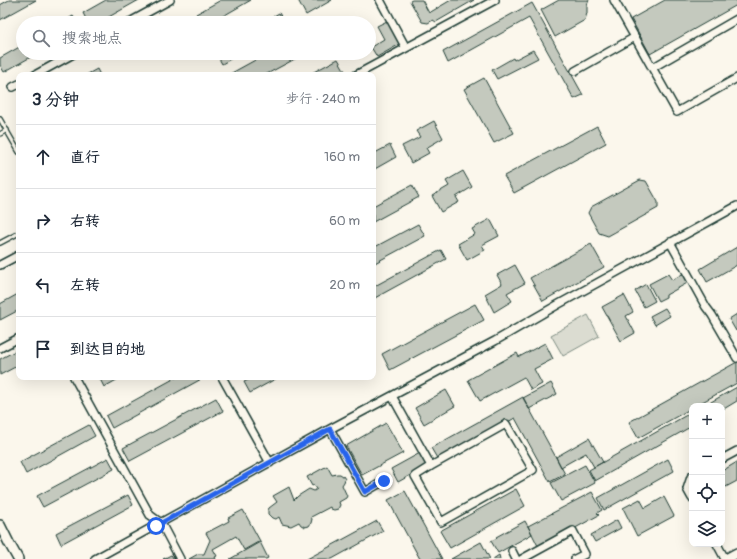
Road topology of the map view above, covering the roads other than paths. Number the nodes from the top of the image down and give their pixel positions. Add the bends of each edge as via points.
1 (170, 0) edge
2 (380, 0) edge
3 (495, 0) edge
4 (614, 0) edge
5 (141, 16) edge
6 (737, 18) edge
7 (634, 37) junction
8 (406, 48) junction
9 (62, 60) edge
10 (652, 68) junction
11 (575, 71) dead end
12 (40, 72) edge
13 (362, 72) edge
14 (737, 78) edge
15 (0, 119) edge
16 (7, 130) junction
17 (0, 134) edge
18 (16, 146) edge
19 (737, 206) edge
20 (16, 235) edge
21 (670, 242) junction
22 (0, 243) edge
23 (16, 257) edge
24 (0, 265) edge
25 (16, 340) edge
26 (0, 348) edge
27 (737, 358) edge
28 (76, 380) edge
29 (224, 380) edge
30 (392, 396) junction
31 (330, 429) junction
32 (737, 451) edge
33 (725, 457) edge
34 (270, 463) junction
35 (431, 466) junction
36 (384, 481) dead end
37 (689, 483) edge
38 (689, 493) edge
39 (161, 523) junction
40 (0, 525) edge
41 (719, 547) edge
42 (512, 551) dead end
43 (737, 553) edge
44 (18, 559) edge
45 (95, 559) edge
46 (180, 559) edge
47 (516, 559) edge
48 (522, 559) edge
49 (575, 559) edge
50 (726, 559) edge

1 - 5 street
2 - 8 street
3 - 8 street
4 - 7 street
6 - 10 street
7 - 10 street
7 - 11 street
8 - 13 street
9 - 12 street
10 - 14 street via 677,112
15 - 16 lane
16 - 17 lane
16 - 18 lane
19 - 21 street
20 - 22 lane
21 - 27 street
21 - 30 street
23 - 24 street
25 - 26 street
28 - 39 street via 150,515
29 - 34 street
30 - 31 street
30 - 35 street
31 - 34 street
31 - 36 street via 365,492
32 - 33 street
34 - 39 street
35 - 35 street via 415,476 441,522 533,470 506,424
37 - 38 street
39 - 45 street
39 - 46 street
40 - 44 street
41 - 50 street
42 - 47 street
43 - 50 street
48 - 49 street via 573,531 585,554

